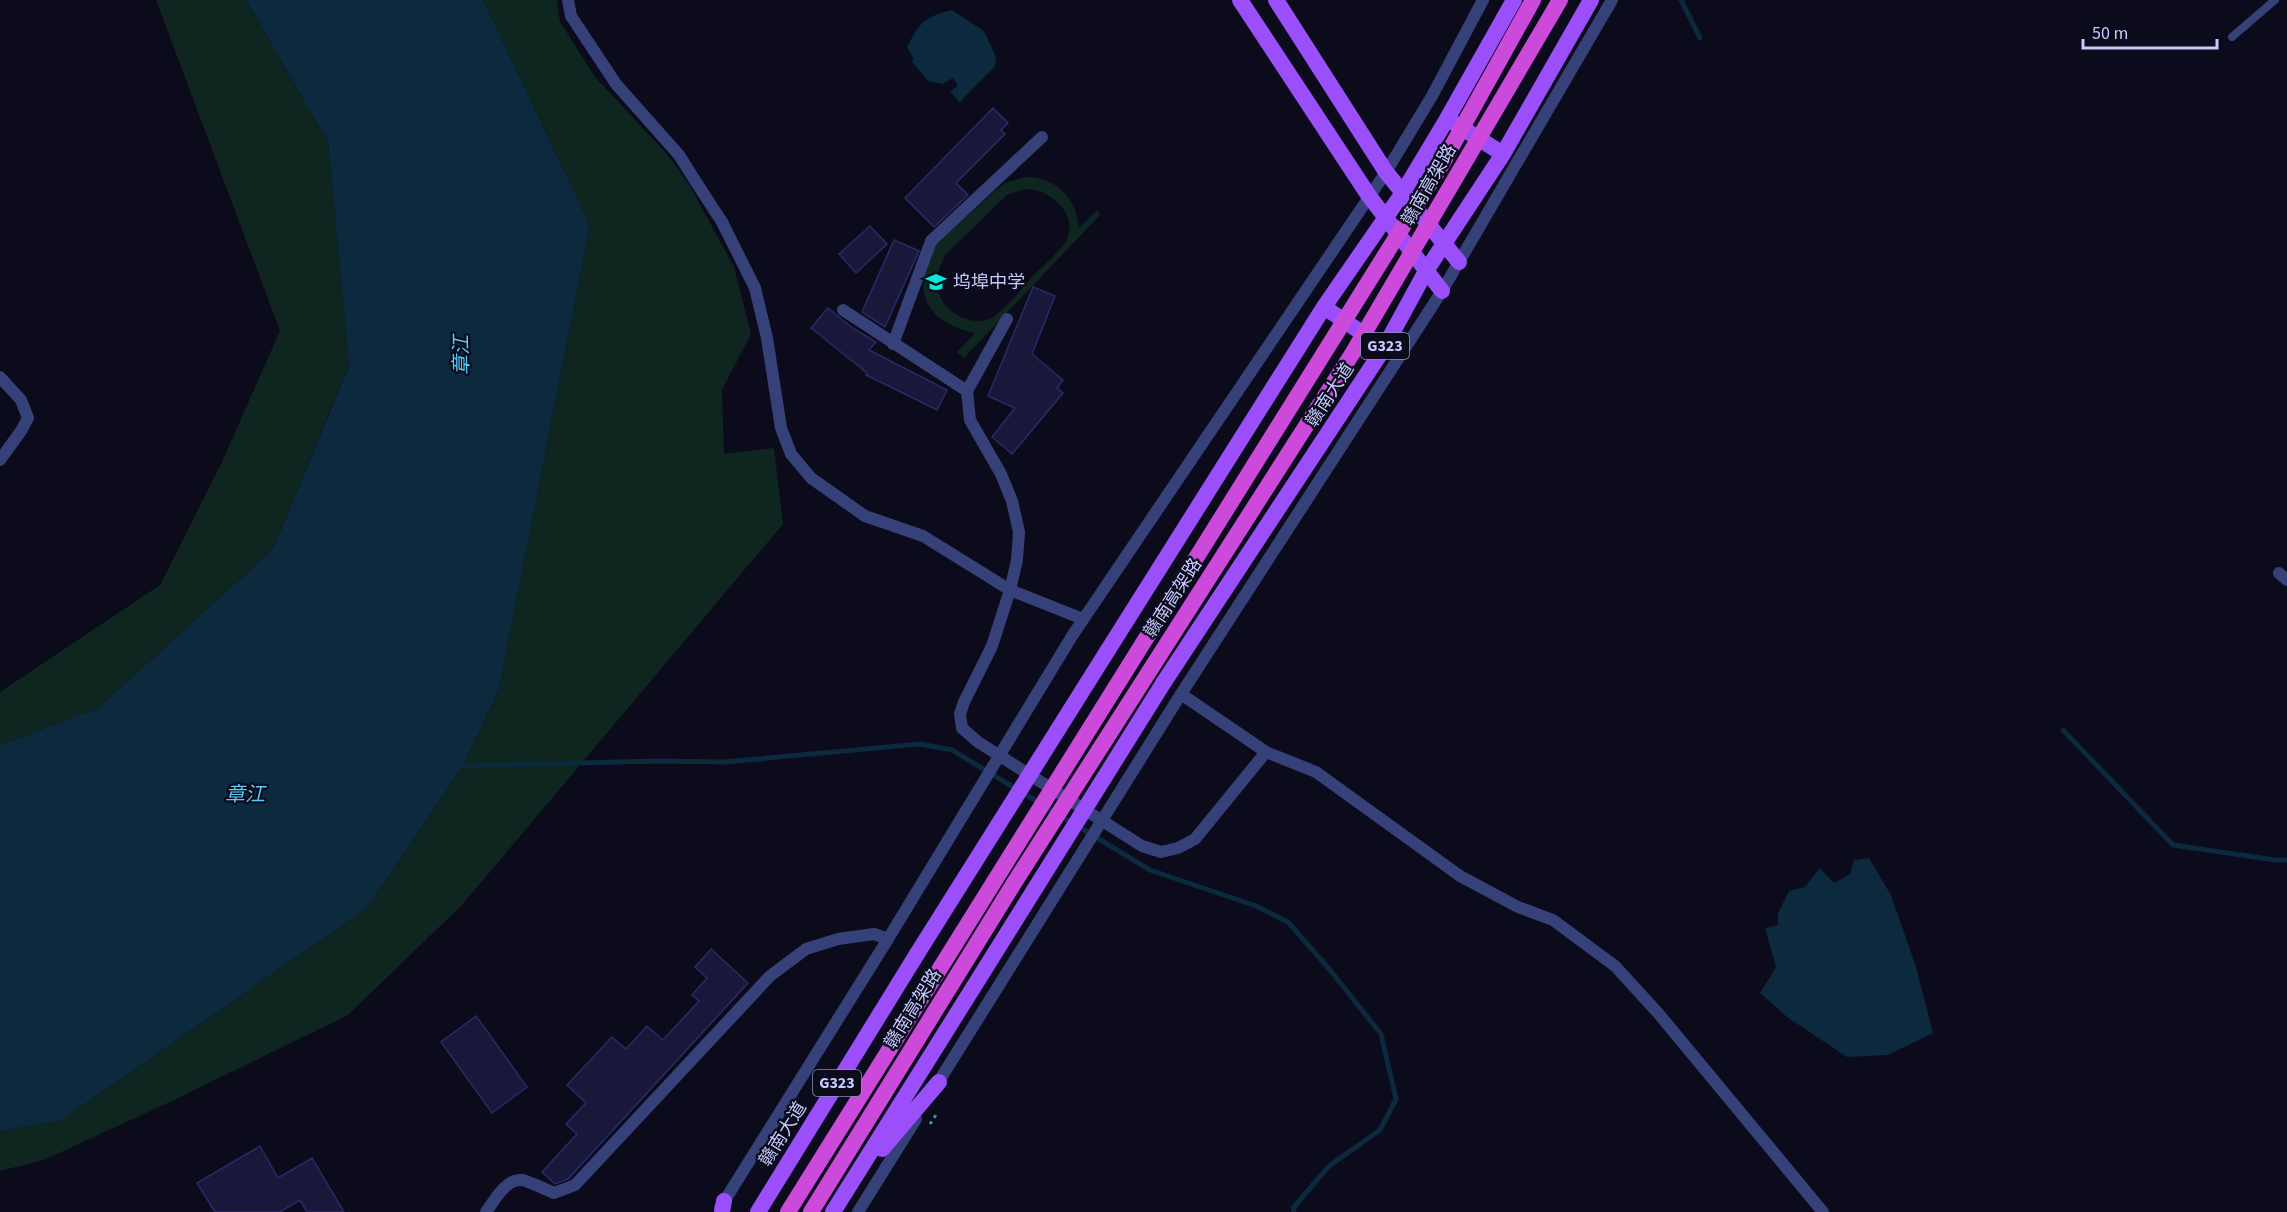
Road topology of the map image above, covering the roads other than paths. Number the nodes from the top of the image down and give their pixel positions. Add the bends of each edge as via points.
1 (568, 0) edge
2 (1240, 0) edge
3 (1276, 0) edge
4 (1483, 0) edge
5 (1514, 0) edge
6 (1533, 0) edge
7 (1560, 0) edge
8 (1591, 0) edge
9 (1612, 0) edge
10 (2275, 0) edge
11 (2232, 37) dead end
12 (1447, 119) junction
13 (1042, 137) dead end
14 (1503, 154) junction
15 (1386, 172) junction
16 (1402, 194) junction
17 (1369, 196) junction
18 (1386, 217) junction
19 (1443, 241) junction
20 (1459, 262) junction
21 (1426, 271) junction
22 (1442, 291) junction
23 (1324, 307) junction
24 (843, 310) dead end
25 (1007, 319) dead end
26 (892, 344) junction
27 (1384, 348) junction
28 (0, 377) edge
29 (967, 392) junction
30 (0, 460) edge
31 (1010, 590) junction
32 (1083, 619) junction
33 (1181, 694) junction
34 (1266, 752) junction
35 (888, 939) junction
36 (939, 1082) junction
37 (844, 1193) junction
38 (721, 1208) edge
39 (486, 1212) edge
40 (758, 1212) edge
41 (788, 1212) edge
42 (811, 1212) edge
43 (833, 1212) edge
44 (858, 1212) edge
45 (1823, 1212) edge

1 - 31 street via 572,16 616,84 679,155 722,222 755,288 781,428 791,454 811,478 865,516 923,536
2 - 17 main road
3 - 15 main road
4 - 15 street
5 - 12 main road
6 - 41 highway, 赣南高架路, bridge via 1442,164
7 - 42 highway, 赣南高架路, bridge via 1352,354 1016,880
8 - 14 main road, 赣南大道 / G323
9 - 20 street
10 - 11 lane
12 - 14 main road
12 - 16 main road
13 - 26 street via 931,241
14 - 19 main road, 赣南大道 / G323
15 - 16 main road
15 - 17 street
16 - 18 main road
16 - 19 main road
17 - 18 main road
17 - 32 street
18 - 21 main road
18 - 23 main road
19 - 20 main road
19 - 21 main road, 赣南大道 / G323
20 - 22 street
21 - 22 main road
21 - 27 main road, 赣南大道 / G323
22 - 33 street
23 - 27 main road
23 - 40 main road, 赣南大道 / G323, bridge
24 - 26 street
25 - 29 street
26 - 29 street
27 - 37 main road, 赣南大道 / G323, bridge via 1164,682
28 - 30 street via 21,400 28,418
29 - 31 street via 970,420 1001,474 1015,512 1019,532
31 - 32 street
31 - 34 street via 992,646 964,702 960,714 962,728 1142,846 1161,852 1195,839
32 - 35 street, bridge
33 - 34 street
33 - 36 street, bridge
34 - 45 street via 1316,772 1460,876 1518,907 1553,920 1616,966
35 - 38 street
35 - 39 street via 873,934 806,949 770,976 575,1185 554,1193 521,1180 500,1193
36 - 37 main road
36 - 44 street
37 - 43 main road

